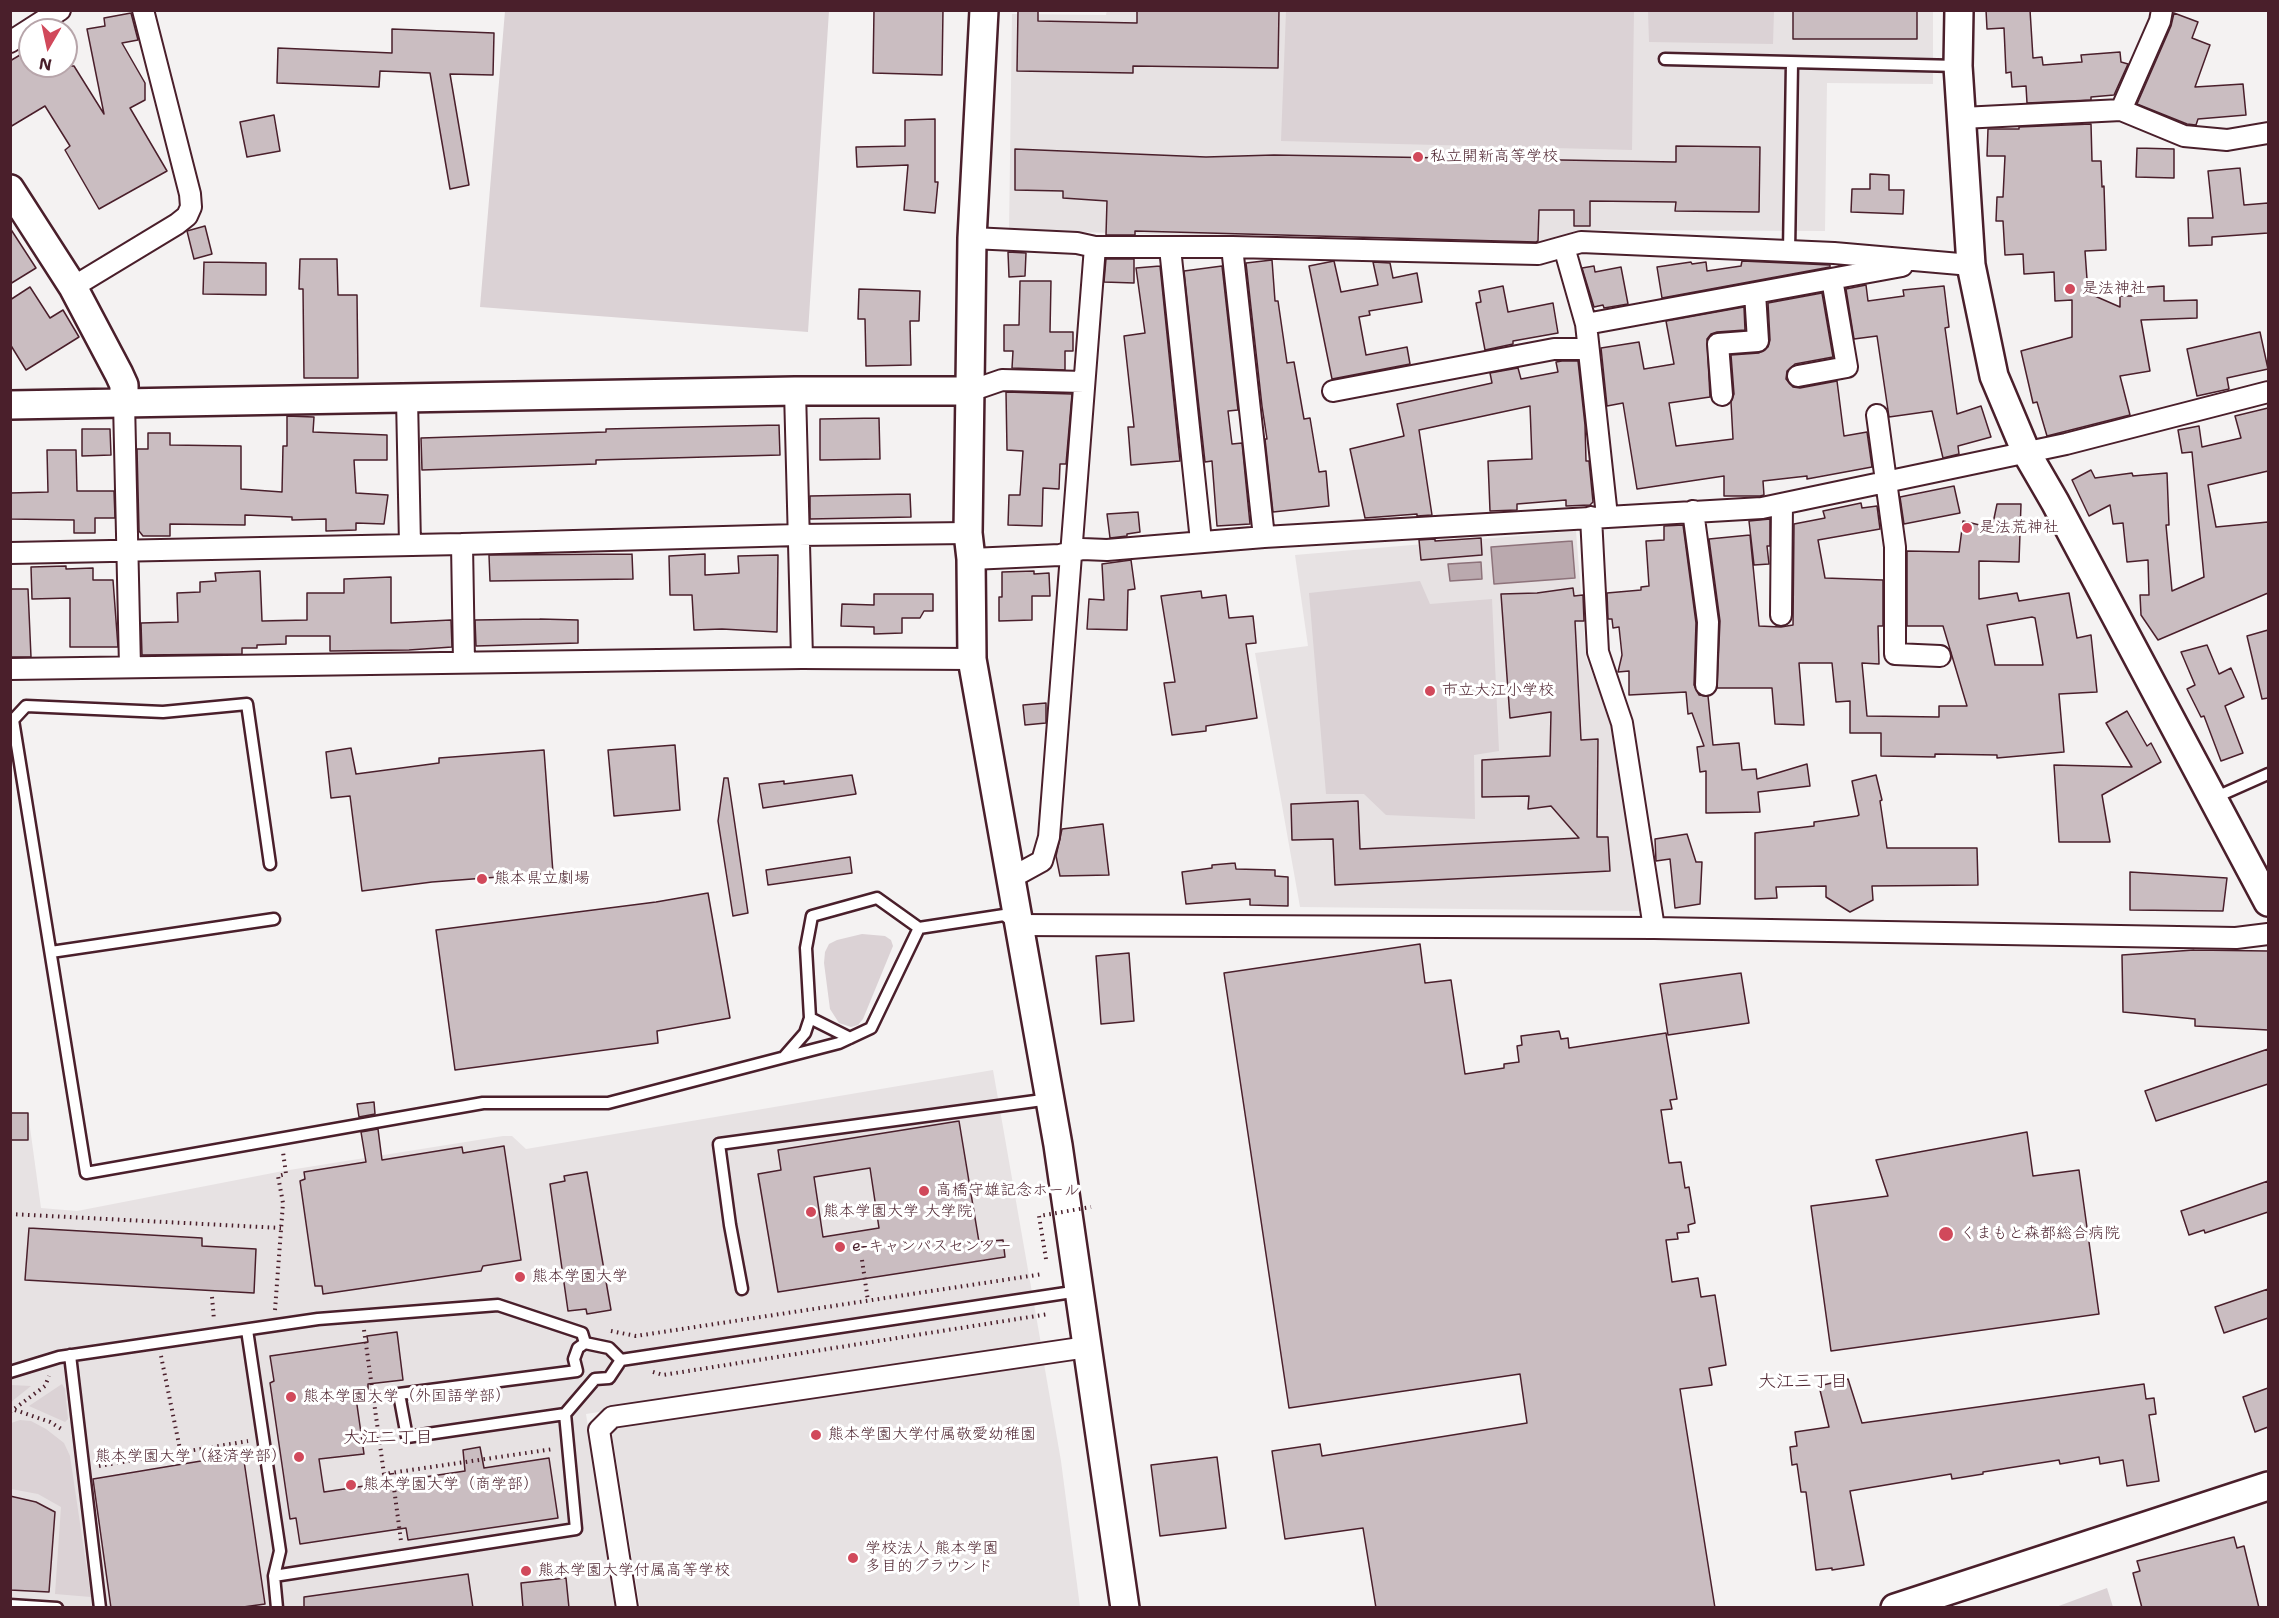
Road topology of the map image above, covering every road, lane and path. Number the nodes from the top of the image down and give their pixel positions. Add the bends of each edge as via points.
1 (60, 10) edge
2 (143, 10) edge
3 (984, 10) edge
4 (1959, 10) edge
5 (2162, 10) edge
6 (10, 42) edge
7 (1665, 59) dead end
8 (1792, 63) junction
9 (1958, 66) junction
10 (2121, 110) junction
11 (1962, 118) junction
12 (2268, 133) edge
13 (10, 189) edge
14 (972, 238) junction
15 (1095, 247) junction
16 (1232, 247) junction
17 (1564, 247) junction
18 (1170, 248) junction
19 (1789, 252) junction
20 (1927, 262) junction
21 (1971, 265) junction
22 (1832, 279) junction
23 (72, 287) junction
24 (1755, 293) junction
25 (1586, 324) junction
26 (1588, 349) junction
27 (1798, 376) dead end
28 (1084, 382) junction
29 (795, 391) junction
30 (970, 391) junction
31 (1333, 392) dead end
32 (2268, 392) edge
33 (1722, 395) dead end
34 (407, 398) junction
35 (124, 402) junction
36 (10, 405) edge
37 (1877, 415) dead end
38 (2026, 452) junction
39 (1887, 482) junction
40 (1782, 504) junction
41 (1693, 511) junction
42 (1599, 517) junction
43 (798, 535) junction
44 (1264, 537) junction
45 (1201, 541) junction
46 (462, 544) junction
47 (410, 545) junction
48 (969, 546) junction
49 (128, 551) junction
50 (1070, 551) junction
51 (10, 553) edge
52 (1781, 615) dead end
53 (1940, 656) dead end
54 (802, 658) junction
55 (972, 659) junction
56 (464, 662) junction
57 (130, 667) junction
58 (10, 669) edge
59 (1706, 685) dead end
60 (2268, 774) edge
61 (2214, 798) junction
62 (270, 864) dead end
63 (1011, 878) junction
64 (2268, 902) edge
65 (274, 919) dead end
66 (1018, 925) junction
67 (919, 928) junction
68 (1654, 928) junction
69 (2268, 934) edge
70 (51, 952) junction
71 (810, 1018) junction
72 (850, 1038) junction
73 (784, 1057) junction
74 (1050, 1099) junction
75 (281, 1139) junction
76 (1091, 1207) dead end
77 (10, 1215) edge
78 (281, 1228) junction
79 (1046, 1259) dead end
80 (862, 1260) dead end
81 (1043, 1274) dead end
82 (742, 1289) dead end
83 (1080, 1291) junction
84 (868, 1301) junction
85 (1049, 1314) dead end
86 (273, 1326) junction
87 (602, 1328) dead end
88 (248, 1330) junction
89 (159, 1343) junction
90 (585, 1343) junction
91 (1088, 1347) junction
92 (64, 1356) junction
93 (621, 1360) junction
94 (577, 1371) junction
95 (10, 1372) edge
96 (595, 1379) junction
97 (13, 1411) edge
98 (565, 1414) junction
99 (80, 1439) junction
100 (264, 1439) junction
101 (180, 1452) junction
102 (183, 1464) dead end
103 (83, 1469) junction
104 (392, 1473) dead end
105 (2268, 1486) edge
106 (402, 1556) junction
107 (274, 1576) junction
108 (10, 1605) edge
109 (57, 1608) edge
110 (100, 1608) edge
111 (277, 1608) edge
112 (627, 1608) edge
113 (1125, 1608) edge
114 (1895, 1608) edge

1 - 6 street
2 - 23 street via 191,207 177,224
3 - 14 street
4 - 9 street
5 - 10 street
7 - 8 lane
8 - 9 lane
8 - 19 lane
9 - 11 street
10 - 11 street
10 - 12 street via 2184,136 2227,140
11 - 21 street
13 - 23 street
14 - 15 street
14 - 30 street
15 - 18 street
15 - 28 street
16 - 17 street via 1538,254
16 - 18 street
16 - 44 street
17 - 19 street via 1581,242
17 - 25 street
18 - 45 street
19 - 20 street
20 - 21 street
20 - 22 street
21 - 38 street via 1994,376
22 - 24 street
22 - 27 street via 1847,367
23 - 35 street via 120,374
24 - 25 street
24 - 33 street via 1758,341 1718,344
25 - 26 street
26 - 31 street via 1554,349
26 - 42 street
28 - 30 street via 1002,380
28 - 50 street
29 - 30 street
29 - 34 street
29 - 43 street
30 - 48 street
32 - 38 street
34 - 35 street
34 - 47 street
35 - 36 street
35 - 49 street
37 - 39 street
38 - 39 street
38 - 61 street
39 - 40 street
39 - 53 street via 1895,547 1895,654
40 - 41 street
40 - 52 street
41 - 42 street
41 - 59 street via 1708,622
42 - 44 street
42 - 68 street via 1598,652 1622,723
43 - 46 street
43 - 48 street
43 - 54 street
44 - 45 street
45 - 50 street
46 - 47 street
46 - 56 street
47 - 49 street
48 - 50 street via 1060,555
48 - 55 street
49 - 51 street
49 - 57 street
50 - 63 street via 1049,837 1042,861
54 - 55 street
54 - 56 street
55 - 63 street
56 - 57 street
57 - 58 street
60 - 61 lane
61 - 64 street
62 - 70 lane via 247,704 163,712 26,706 14,720
63 - 66 street
65 - 70 lane
66 - 67 lane via 1004,915
66 - 68 street
66 - 74 street
67 - 71 lane via 877,898 812,916 806,948
67 - 72 lane via 871,1028
68 - 69 street via 2236,938
70 - 75 lane via 86,1173
71 - 72 lane
71 - 73 lane via 805,1033
72 - 73 lane
73 - 75 lane via 608,1103 483,1103
74 - 82 lane via 719,1144
74 - 83 street
75 - 78 path via 286,1174 278,1176 283,1203
76 - 79 path, bridge via 1039,1216
77 - 78 path
78 - 86 path
80 - 84 path
81 - 84 path
83 - 91 street
83 - 93 lane
84 - 87 path via 636,1336
85 - 93 path via 663,1375
86 - 88 lane
86 - 90 lane via 498,1305 582,1333
88 - 89 lane
88 - 100 lane
89 - 92 lane
89 - 101 path
90 - 93 lane via 609,1348
90 - 94 lane via 574,1359
91 - 112 street via 612,1417 599,1430
91 - 113 street
92 - 95 lane
92 - 97 path via 45,1386
92 - 99 lane
93 - 96 lane via 609,1378
94 - 96 lane
94 - 98 lane via 399,1394 407,1437
96 - 98 lane
97 - 99 path via 50,1422
98 - 106 lane via 576,1529
99 - 103 lane
100 - 101 path
100 - 107 lane via 280,1551
101 - 102 path
101 - 103 path
103 - 110 lane
104 - 106 path
105 - 114 street
106 - 107 lane
107 - 111 lane
108 - 109 lane

